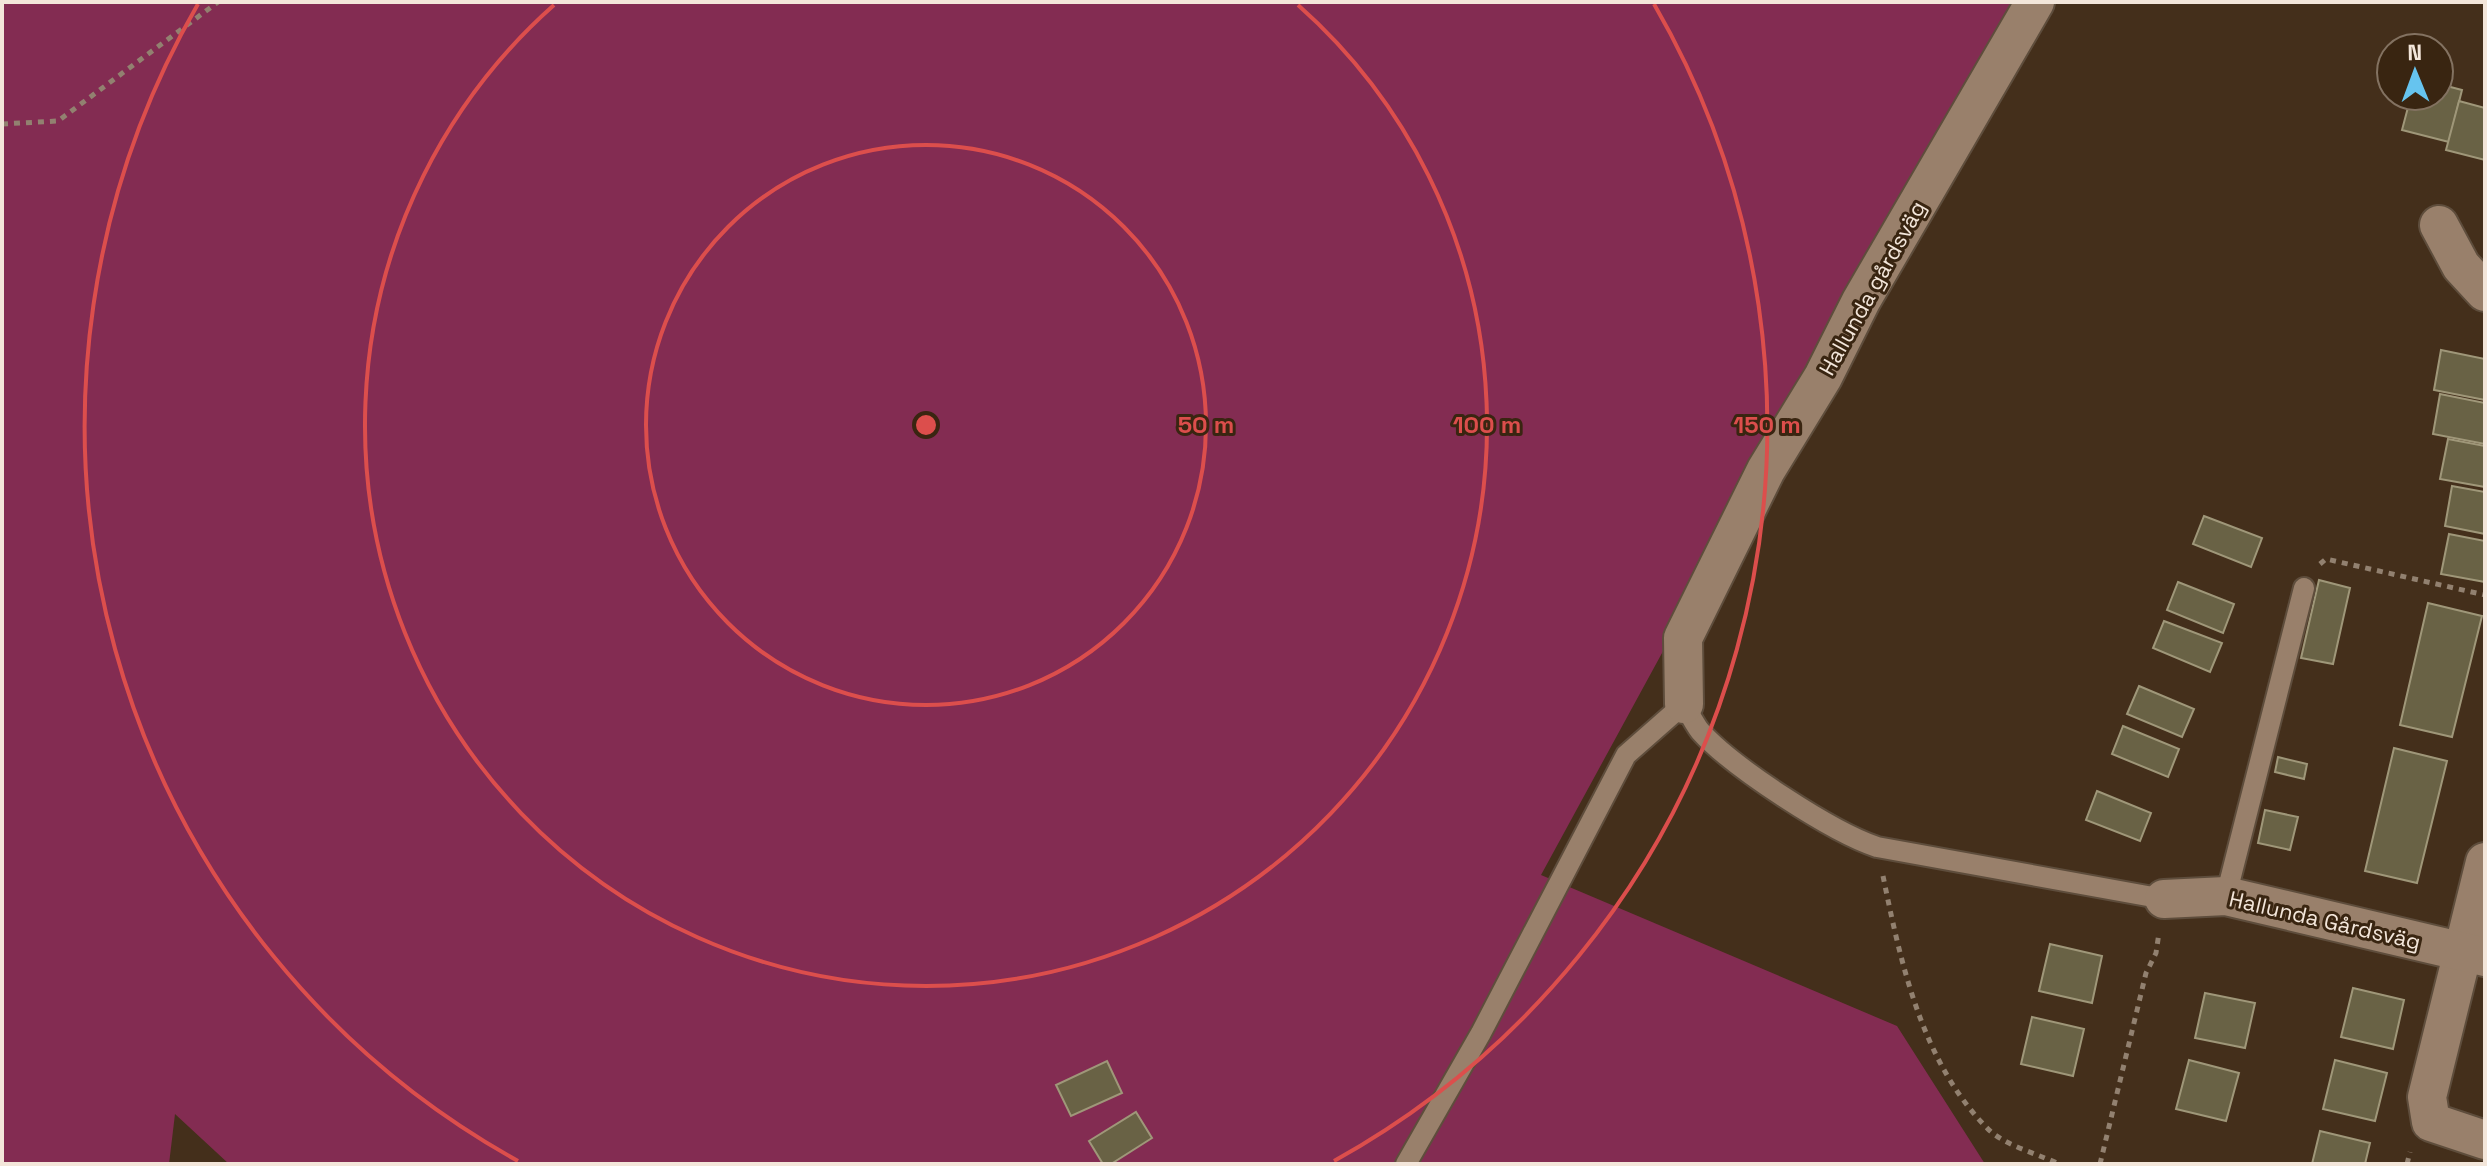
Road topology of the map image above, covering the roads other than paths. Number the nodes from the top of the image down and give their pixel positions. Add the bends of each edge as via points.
1 (2035, 2) edge
2 (2439, 225) dead end
3 (2485, 292) edge
4 (2304, 588) road end
5 (1684, 704) junction
6 (2485, 862) edge
7 (2226, 896) junction
8 (2164, 899) joint
9 (2474, 955) edge
10 (2485, 1140) edge
11 (1406, 1164) edge

1 - 5 street, Hallunda gårdsväg via 1766,470 1683,638
2 - 3 street via 2461,266
4 - 7 lane
5 - 8 lane via 1699,729 1730,759 1850,838
5 - 11 lane via 1626,755
6 - 9 street
7 - 8 street, Hallunda Gårdsväg
7 - 9 street, Hallunda Gårdsväg
9 - 10 street via 2427,1097 2431,1122

